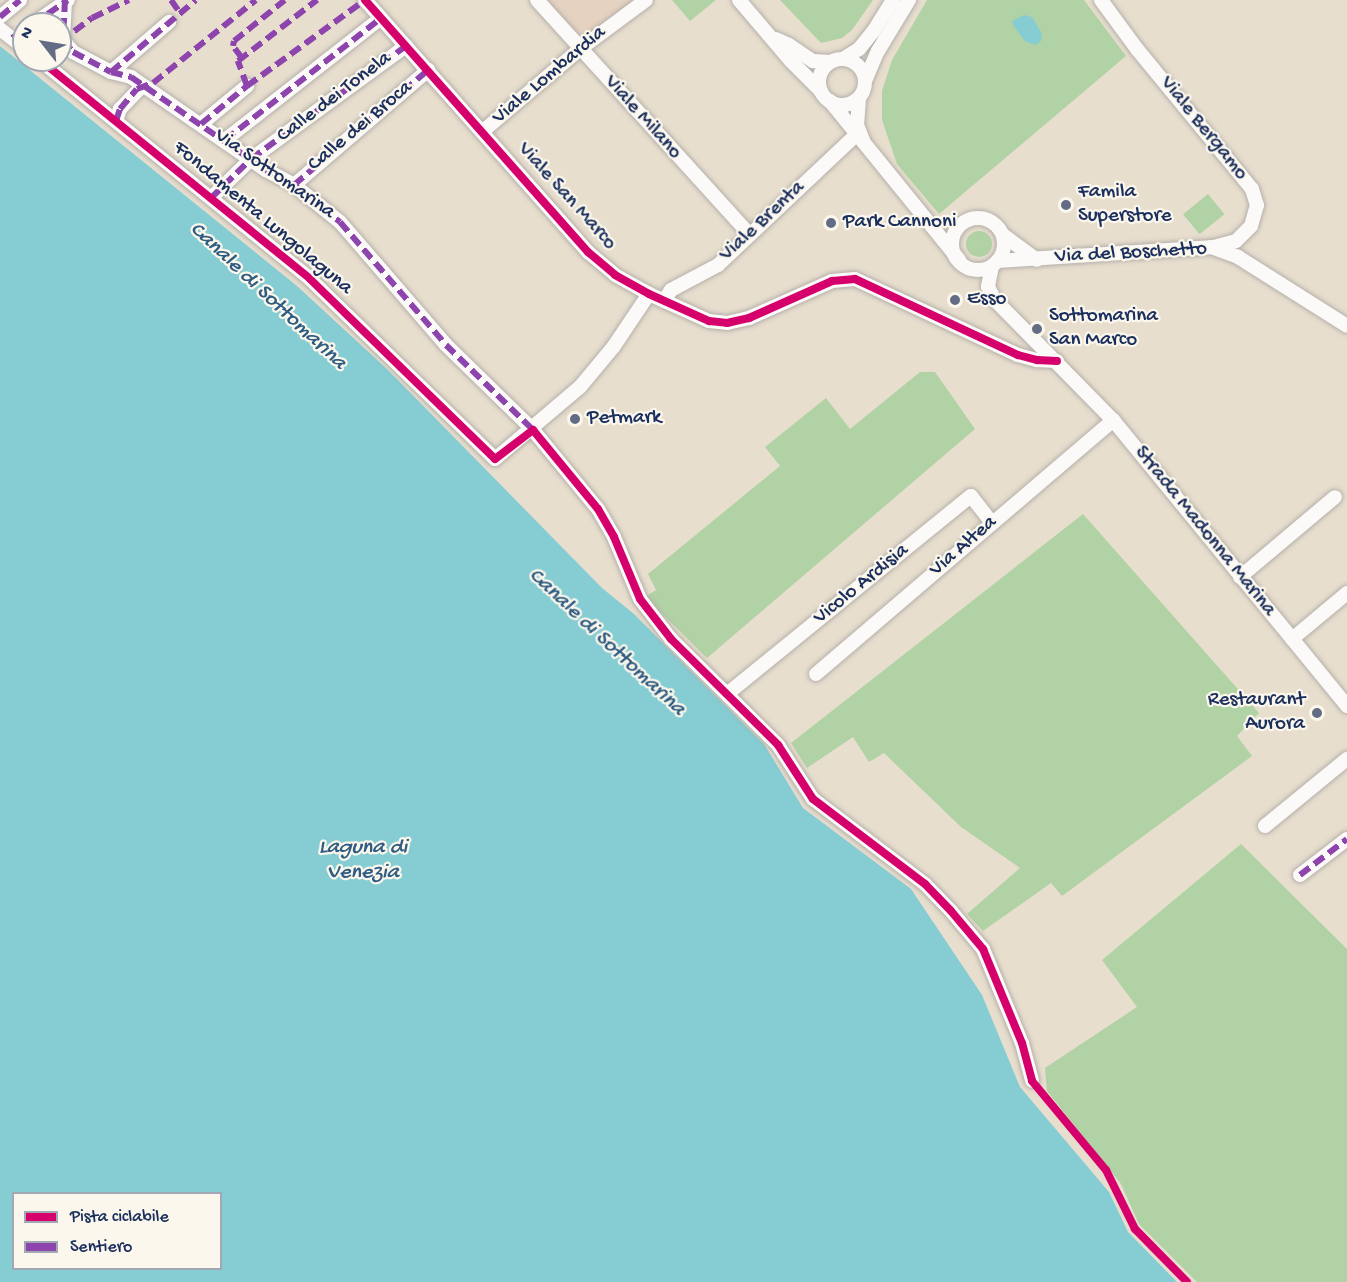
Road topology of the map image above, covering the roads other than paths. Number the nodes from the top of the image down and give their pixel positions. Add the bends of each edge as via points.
1 (20, 0) edge
2 (365, 0) edge
3 (537, 0) edge
4 (646, 0) edge
5 (739, 0) edge
6 (893, 0) edge
7 (909, 0) edge
8 (1101, 0) edge
9 (66, 1) edge
10 (50, 12) edge
11 (0, 17) edge
12 (381, 18) junction
13 (169, 22) dead end
14 (0, 29) edge
15 (772, 37) junction
16 (12, 38) edge
17 (406, 46) junction
18 (580, 49) junction
19 (837, 61) junction
20 (428, 70) junction
21 (55, 72) edge
22 (111, 72) junction
23 (865, 81) junction
24 (143, 85) junction
25 (247, 86) dead end
26 (825, 96) junction
27 (859, 98) junction
28 (116, 121) junction
29 (201, 124) junction
30 (483, 131) junction
31 (225, 140) junction
32 (860, 140) junction
33 (251, 159) junction
34 (294, 185) junction
35 (211, 198) junction
36 (921, 214) junction
37 (966, 222) junction
38 (750, 234) junction
39 (1003, 235) junction
40 (1211, 247) junction
41 (959, 260) junction
42 (1037, 260) junction
43 (995, 263) junction
44 (649, 294) junction
45 (664, 301) junction
46 (1347, 326) edge
47 (1057, 361) junction
48 (1113, 420) junction
49 (533, 430) junction
50 (1335, 497) dead end
51 (992, 523) junction
52 (1240, 577) junction
53 (1347, 593) edge
54 (1292, 639) junction
55 (816, 674) dead end
56 (727, 694) junction
57 (1347, 706) edge
58 (1347, 759) edge
59 (1265, 826) dead end
60 (1347, 839) edge
61 (1300, 875) dead end
62 (1032, 1081) dead end

1 - 11 street
2 - 12 street, Viale San Marco
3 - 18 street, Viale Milano
4 - 18 street, Viale Lombardia
5 - 15 street
6 - 19 street via 859,49
7 - 23 street
8 - 40 street, Viale Bergamo via 1252,189 1257,204 1251,226 1236,242
9 - 10 street
9 - 22 street, Via Sottomarina via 63,40 78,56
12 - 17 street, Viale San Marco
12 - 31 street
13 - 22 street
14 - 16 street
15 - 19 street via 813,61
15 - 26 street
17 - 20 street, Viale San Marco
17 - 33 street, Calle dei Tonela
18 - 30 street, Viale Lombardia
18 - 38 street, Viale Milano
19 - 23 street via 856,64
19 - 26 street via 821,72
20 - 30 street, Viale San Marco
20 - 34 street, Calle dei Broca
21 - 28 street, Fondamenta Lungolaguna
22 - 24 street, Via Sottomarina
23 - 27 street
24 - 28 street via 120,109
24 - 29 street, Via Sottomarina
25 - 29 street
26 - 27 street via 848,104
26 - 32 street
27 - 32 street
28 - 35 street, Fondamenta Lungolaguna
29 - 31 street, Via Sottomarina
30 - 44 street, Viale San Marco via 588,252 615,275
31 - 33 street, Via Sottomarina
32 - 36 street
32 - 38 street, Viale Brenta
33 - 34 street, Via Sottomarina
33 - 35 street, Calle dei Tonela
34 - 49 street, Via Sottomarina via 340,222 446,345
35 - 49 street, Fondamenta Lungolaguna via 310,279 495,459
36 - 37 street via 944,228
36 - 41 street
37 - 39 street via 984,219 996,225
37 - 41 street via 957,230 953,243
38 - 45 street, Viale Brenta via 718,265 671,290
39 - 42 street, Via del Boschetto
39 - 43 street via 1004,248
40 - 42 street, Via del Boschetto
40 - 46 street, Via del Boschetto via 1238,257
41 - 43 street via 971,268
42 - 43 street, Via del Boschetto
43 - 47 street, Strada Madonna Marina via 988,287 995,300
44 - 45 street, Viale San Marco
44 - 49 street, Fondamenta Lungolaguna via 580,387
45 - 47 street, Viale San Marco via 709,321 728,323 749,318 832,281 855,279 1018,355
47 - 48 street, Strada Madonna Marina
48 - 51 street, Via Altea
48 - 52 street, Strada Madonna Marina
49 - 56 street, Via Sottomarina via 598,509 640,599 671,639
50 - 52 street
51 - 55 street, Via Altea
51 - 56 street, Vicolo Ardisia via 971,496
52 - 54 street, Strada Madonna Marina
53 - 54 street
54 - 57 street, Strada Madonna Marina
56 - 62 street, Via Sottomarina via 777,745 813,799 925,884 982,949 1022,1043
58 - 59 street
60 - 61 street

